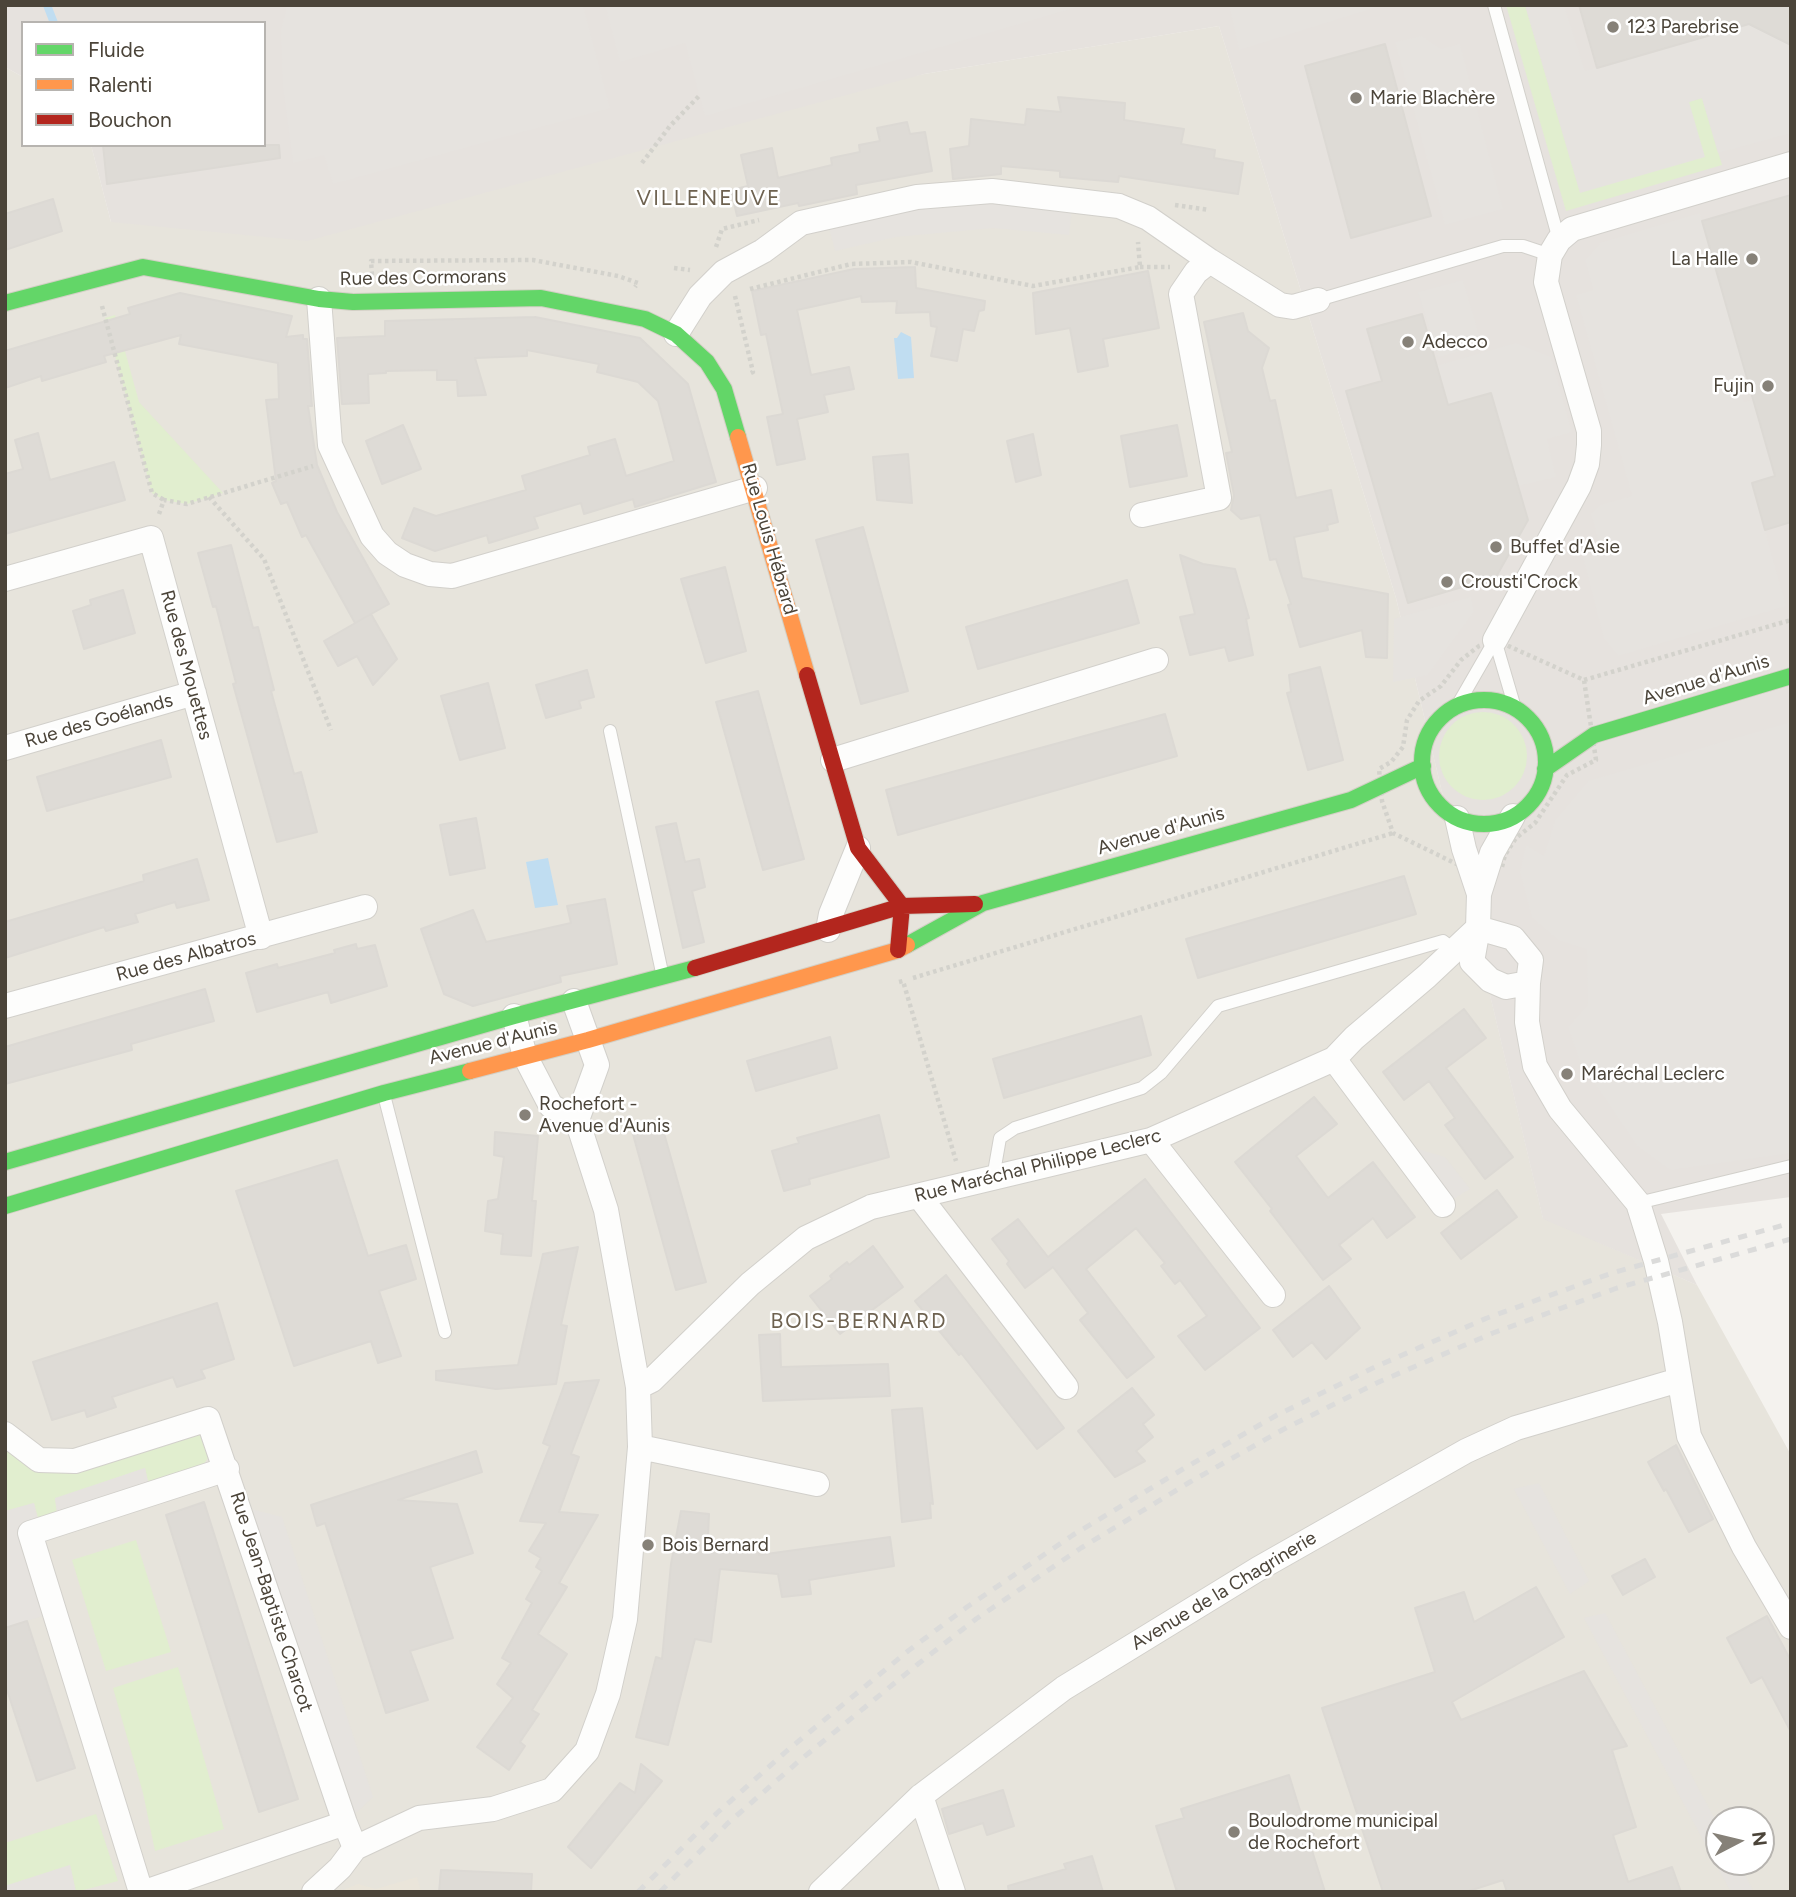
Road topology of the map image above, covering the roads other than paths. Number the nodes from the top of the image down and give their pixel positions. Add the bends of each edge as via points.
1 (1494, 5) edge
2 (1791, 164) edge
3 (1554, 248) junction
4 (1210, 261) junction
5 (319, 299) junction
6 (1318, 300) joint
7 (5, 303) edge
8 (676, 334) junction
9 (755, 488) junction
10 (1142, 515) dead end
11 (5, 579) edge
12 (1495, 640) junction
13 (1156, 660) dead end
14 (1791, 676) edge
15 (194, 693) junction
16 (1457, 706) junction
17 (1515, 708) junction
18 (1534, 725) junction
19 (610, 731) dead end
20 (1594, 735) junction
21 (5, 748) edge
22 (833, 760) junction
23 (1423, 766) junction
24 (1545, 769) junction
25 (1416, 803) dead end
26 (1448, 810) junction
27 (1513, 817) junction
28 (859, 848) junction
29 (1479, 878) junction
30 (983, 903) junction
31 (365, 906) dead end
32 (902, 906) junction
33 (1478, 928) junction
34 (828, 930) junction
35 (261, 937) junction
36 (898, 950) junction
37 (1455, 950) junction
38 (663, 977) junction
39 (1528, 983) junction
40 (574, 1001) junction
41 (5, 1006) edge
42 (514, 1016) junction
43 (588, 1040) junction
44 (525, 1056) junction
45 (1334, 1059) junction
46 (384, 1093) junction
47 (577, 1120) junction
48 (1152, 1140) junction
49 (5, 1162) edge
50 (1791, 1166) edge
51 (993, 1178) junction
52 (919, 1196) junction
53 (1637, 1203) junction
54 (1443, 1205) dead end
55 (5, 1206) edge
56 (1273, 1295) dead end
57 (445, 1332) dead end
58 (1679, 1380) junction
59 (638, 1387) junction
60 (1066, 1387) dead end
61 (5, 1434) edge
62 (640, 1447) junction
63 (227, 1469) junction
64 (817, 1484) dead end
65 (1791, 1627) edge
66 (921, 1796) junction
67 (345, 1823) junction
68 (355, 1848) junction
69 (143, 1892) edge
70 (314, 1892) edge
71 (821, 1892) edge
72 (953, 1892) edge

1 - 3 lane
2 - 3 street via 1572,229
3 - 6 lane via 1503,246
3 - 12 street via 1546,282 1589,430 1587,464
4 - 6 street via 1280,305 1293,307
4 - 8 street via 1148,218 1119,206 992,191 918,197 801,223 724,272
4 - 10 street via 1181,294 1219,498
5 - 7 main road, Rue des Cormorans via 142,267
5 - 8 main road, Rue des Cormorans via 541,298 645,319
5 - 9 street via 330,445 372,536 405,565 452,576
8 - 9 main road, Rue Louis Hébrard via 707,362 724,389
9 - 22 main road, Rue Louis Hébrard
11 - 15 street, Rue des Mouettes via 151,538
12 - 16 lane
12 - 17 lane
13 - 22 street
14 - 20 main road, Avenue d'Aunis
15 - 21 street, Rue des Goélands
15 - 35 street, Rue des Mouettes
16 - 17 main road via 1480,700
16 - 23 main road via 1427,737
17 - 18 main road
18 - 20 main road, Avenue d'Aunis
18 - 24 main road via 1545,754
19 - 38 lane
20 - 24 main road, Avenue d'Aunis
22 - 28 main road, Rue Louis Hébrard
23 - 26 main road via 1430,792
23 - 30 main road, Avenue d'Aunis via 1382,793
24 - 27 main road via 1535,797
25 - 26 main road
26 - 27 main road via 1485,824
26 - 29 street
27 - 29 street
28 - 32 main road
28 - 34 street
29 - 33 street
30 - 32 main road, Avenue d'Aunis
30 - 36 main road, Avenue d'Aunis
31 - 35 street, Rue des Albatros
32 - 34 main road, Avenue d'Aunis
32 - 36 main road
33 - 37 street, Rue Maréchal Philippe Leclerc
33 - 39 street via 1513,938 1531,960
33 - 39 street via 1472,962 1490,980 1507,987
34 - 38 main road, Avenue d'Aunis
35 - 41 street, Rue des Albatros
36 - 43 main road, Avenue d'Aunis
37 - 45 street, Rue Maréchal Philippe Leclerc
37 - 51 lane via 1443,941 1218,1006 1161,1073 1142,1088 1015,1128 1000,1138
38 - 40 main road, Avenue d'Aunis
39 - 53 street via 1527,1022 1535,1066 1560,1108
40 - 42 main road, Avenue d'Aunis
40 - 43 street
42 - 44 street
42 - 49 main road, Avenue d'Aunis
43 - 44 main road, Avenue d'Aunis
43 - 47 street via 597,1065
44 - 46 main road, Avenue d'Aunis
44 - 47 street via 551,1105
45 - 48 street, Rue Maréchal Philippe Leclerc
45 - 54 street
46 - 55 main road, Avenue d'Aunis
46 - 57 lane
47 - 59 street via 606,1210
48 - 51 street, Rue Maréchal Philippe Leclerc
48 - 56 street
50 - 53 lane
51 - 52 street, Rue Maréchal Philippe Leclerc
52 - 59 street, Rue Maréchal Philippe Leclerc via 871,1207 806,1237 750,1284 652,1380
52 - 60 street
53 - 58 street via 1665,1299
58 - 65 street via 1689,1436 1744,1547
58 - 66 street, Avenue de la Chagrinerie via 1516,1428 1466,1451 1258,1569 1064,1688
59 - 62 street
61 - 63 street via 39,1460 75,1461 208,1419
62 - 64 street
62 - 68 street via 625,1619 608,1694 587,1751 552,1790 493,1809 419,1818
63 - 67 street, Rue Jean-Baptiste Charcot
63 - 69 street, Rue Jean-Baptiste Charcot via 30,1533
66 - 71 street, Avenue de la Chagrinerie
66 - 72 street
67 - 68 street, Rue Jean-Baptiste Charcot
67 - 69 street
68 - 70 street

